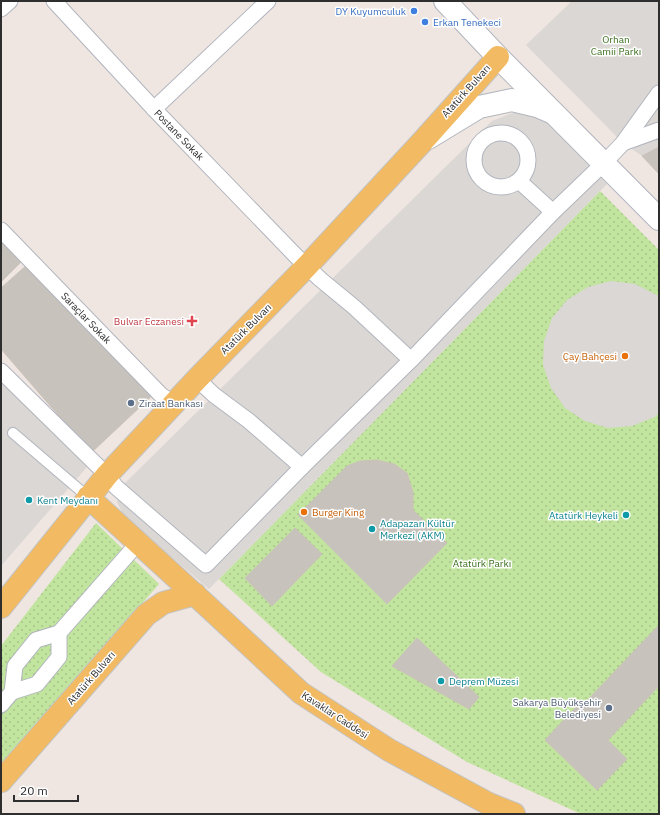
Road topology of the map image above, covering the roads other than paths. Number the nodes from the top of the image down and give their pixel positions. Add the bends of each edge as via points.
1 (10, 1) edge
2 (54, 1) edge
3 (268, 1) edge
4 (445, 1) edge
5 (1, 9) edge
6 (498, 57) junction
7 (659, 93) edge
8 (154, 108) junction
9 (555, 114) junction
10 (659, 130) edge
11 (422, 142) junction
12 (623, 143) junction
13 (604, 163) junction
14 (519, 181) dead end
15 (553, 212) junction
16 (659, 219) edge
17 (1, 230) edge
18 (307, 266) junction
19 (411, 360) junction
20 (1, 372) edge
21 (197, 379) junction
22 (173, 403) junction
23 (13, 433) dead end
24 (302, 467) junction
25 (106, 475) junction
26 (88, 498) junction
27 (138, 543) junction
28 (188, 588) junction
29 (1, 607) edge
30 (59, 633) junction
31 (12, 692) junction
32 (1, 705) edge
33 (1, 781) edge
34 (514, 814) edge

1 - 5 street
2 - 8 street, Postane Sokak
3 - 8 street
4 - 6 main road
6 - 9 main road
6 - 11 main road, Atatürk Bulvarı
7 - 12 street
8 - 18 street, Postane Sokak
9 - 11 main road via 537,106 512,100 479,107
9 - 13 main road
10 - 12 street
11 - 18 main road, Atatürk Bulvarı
12 - 13 street
13 - 15 street
13 - 16 main road
14 - 15 street
15 - 19 street
17 - 22 street, Saraçlar Sokak via 161,395
18 - 19 street, Postane Sokak
18 - 21 main road, Atatürk Bulvarı
19 - 24 street
20 - 25 street
21 - 22 main road, Atatürk Bulvarı
21 - 24 street
22 - 25 main road, Atatürk Bulvarı
23 - 26 lane
24 - 25 street via 206,565 116,487
25 - 26 main road, Atatürk Bulvarı
26 - 27 main road, Kavaklar Caddesi
26 - 29 main road, Atatürk Bulvarı
27 - 28 main road, Kavaklar Caddesi
27 - 30 street
28 - 33 main road, Atatürk Bulvarı via 146,614
28 - 34 main road, Kavaklar Caddesi via 301,693 389,750 489,804
30 - 31 street via 36,640 15,666
30 - 31 street via 59,657 37,684
31 - 32 street

